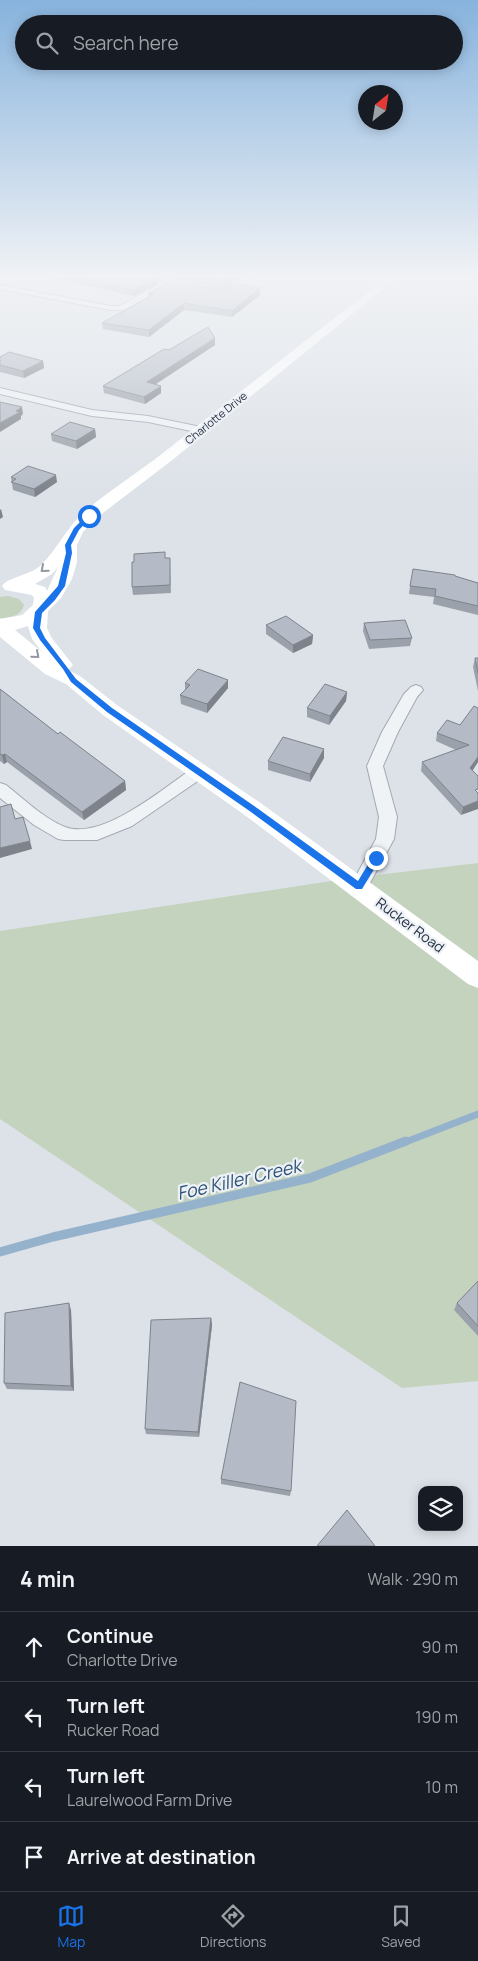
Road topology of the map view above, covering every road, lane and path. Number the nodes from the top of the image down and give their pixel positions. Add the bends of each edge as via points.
1 (302, 349) edge
2 (0, 391) edge
3 (201, 430) junction
4 (68, 545) junction
5 (5, 586) edge
6 (41, 609) junction
7 (0, 626) edge
8 (73, 680) junction
9 (416, 690) dead end
10 (199, 772) junction
11 (0, 789) edge
12 (359, 887) junction
13 (478, 976) edge

1 - 3 street, Charlotte Drive
2 - 3 street via 92,412
3 - 4 street, Charlotte Drive via 89,516
4 -> 5 street, Charlotte Drive via 46,570 34,578
4 - 6 street, Charlotte Drive via 62,586
5 - 6 street via 36,590 44,602
6 - 7 street, Charlotte Drive via 28,620
6 - 8 street, Rucker Road via 37,628 40,635
7 -> 8 street, Rucker Road via 52,670
8 - 10 street, Rucker Road
9 - 12 street via 390,732 375,766 388,817 385,839
10 - 11 street via 126,822 97,834 64,834 40,821
10 - 12 street, Rucker Road
12 - 13 street, Rucker Road

